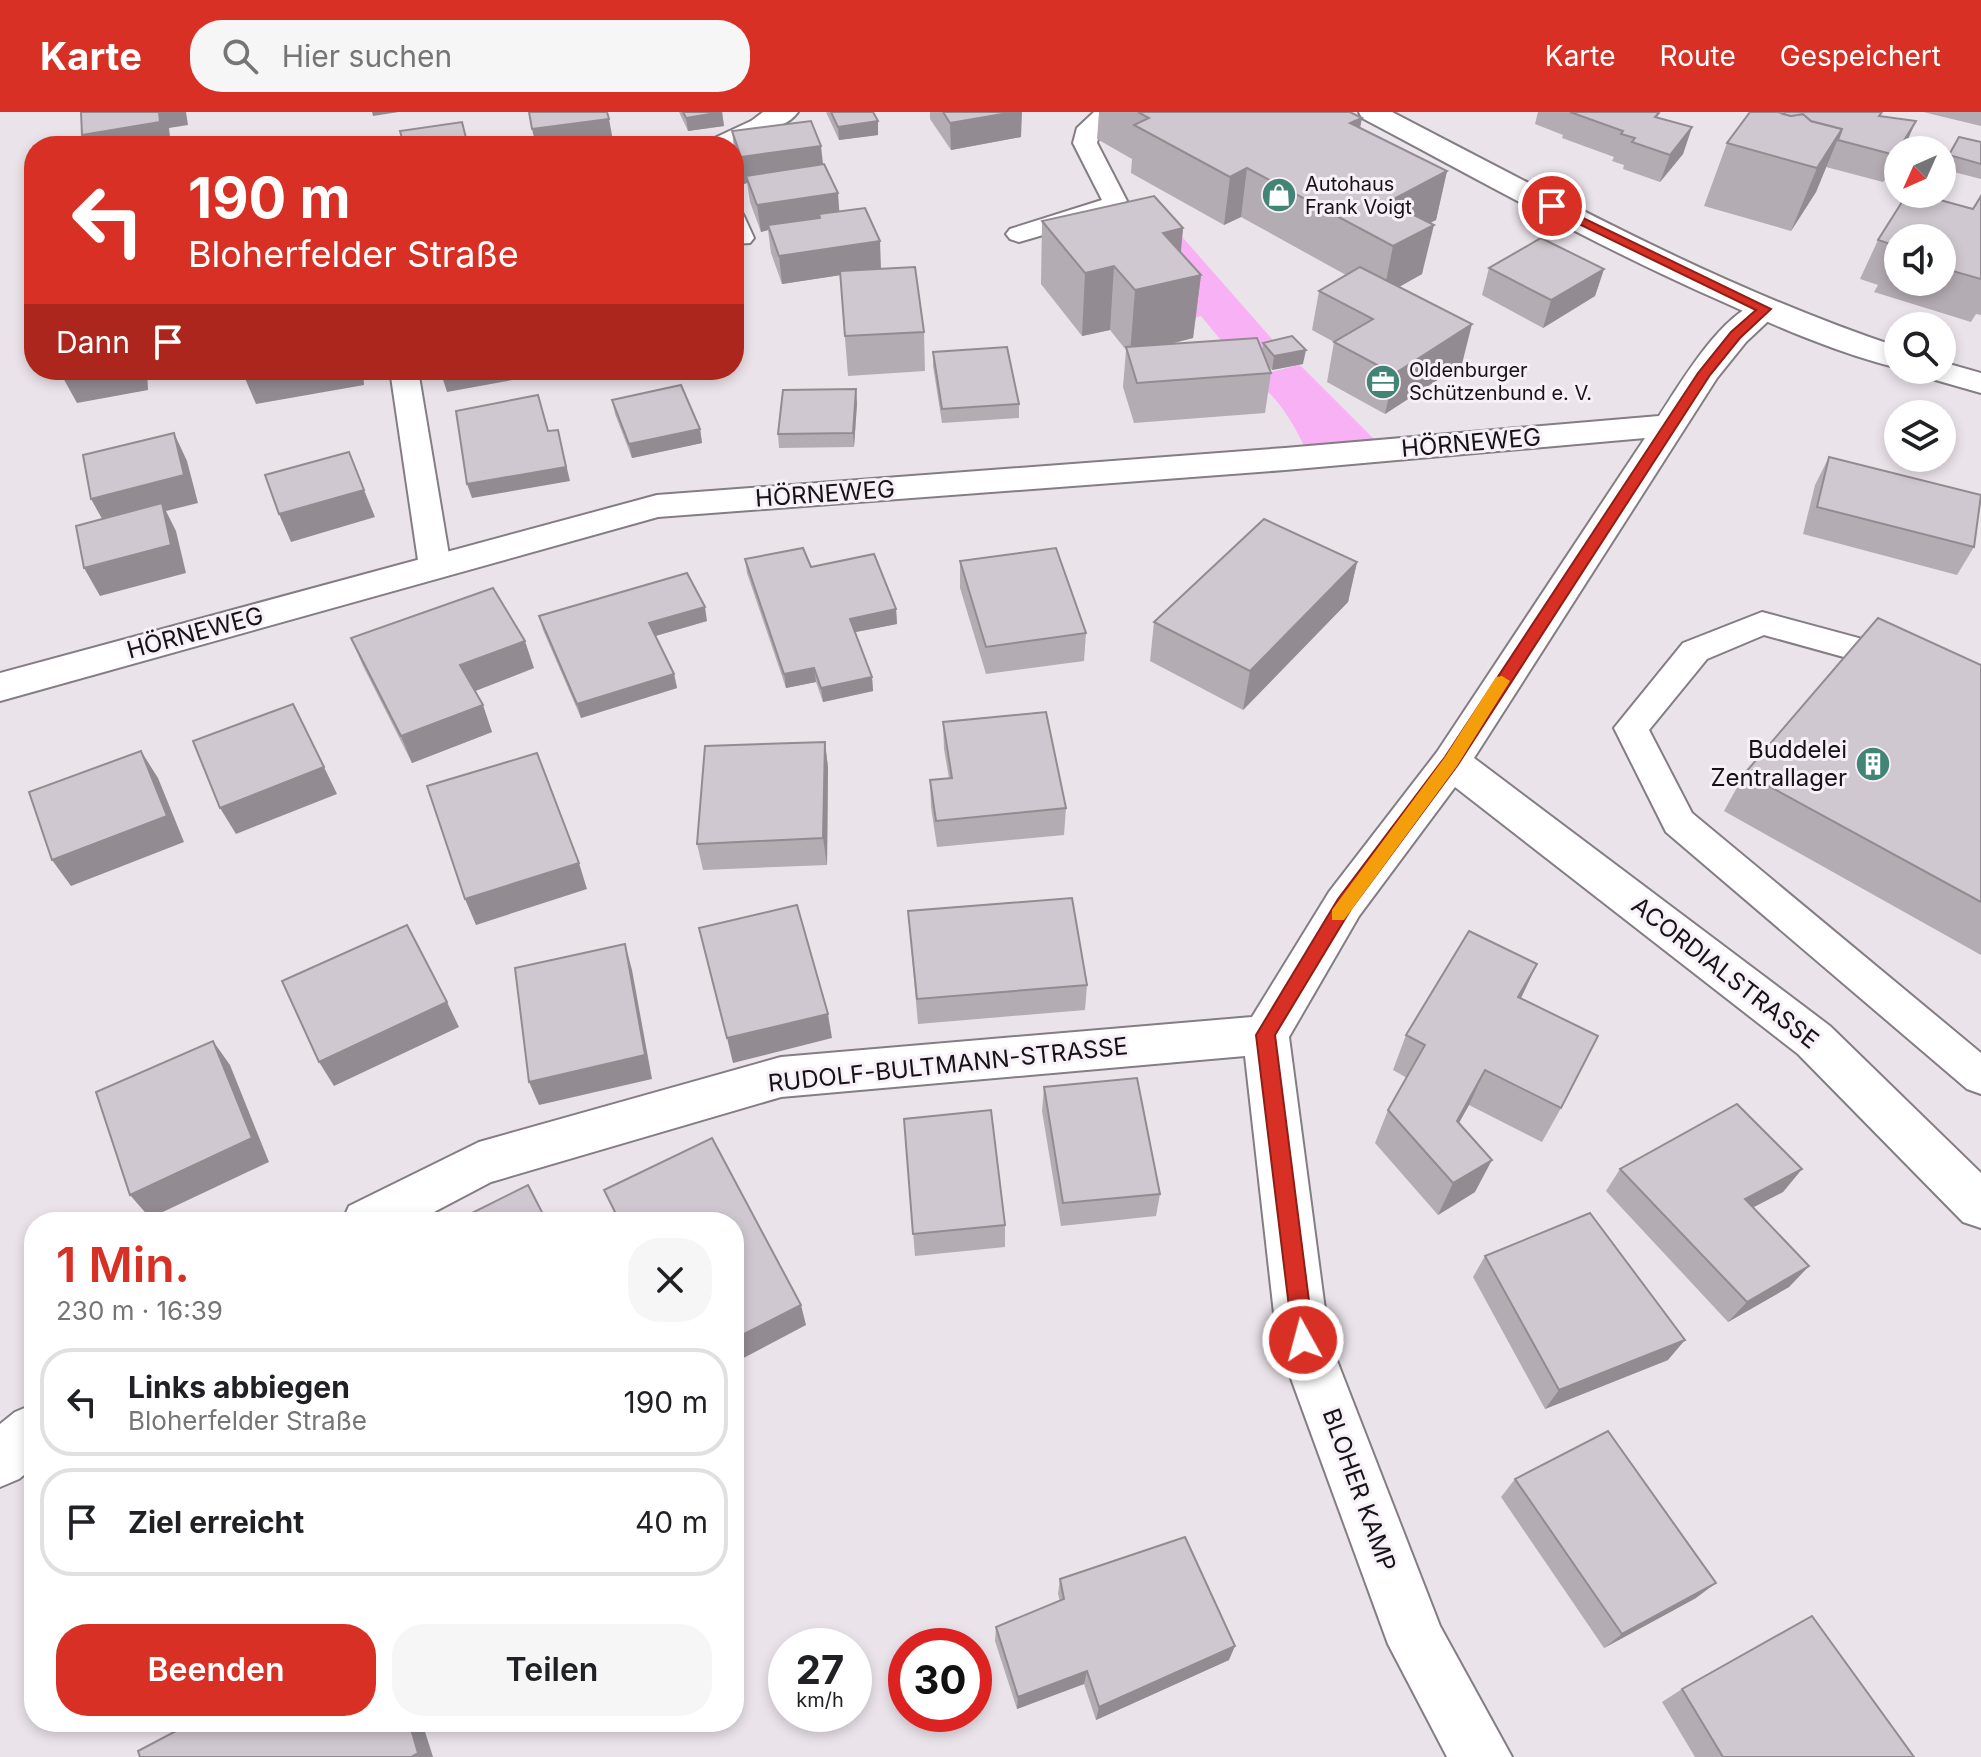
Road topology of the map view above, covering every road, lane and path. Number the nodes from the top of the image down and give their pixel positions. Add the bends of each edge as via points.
1 (1108, 112) edge
2 (1372, 112) edge
3 (775, 117) edge
4 (736, 136) edge
5 (1019, 234) dead end
6 (1765, 309) junction
7 (1884, 353) edge
8 (1956, 376) edge
9 (406, 380) edge
10 (1981, 383) edge
11 (1672, 425) junction
12 (435, 567) junction
13 (1981, 683) edge
14 (0, 687) edge
15 (1451, 762) junction
16 (1266, 1035) junction
17 (1981, 1077) edge
18 (1981, 1206) edge
19 (386, 1212) edge
20 (24, 1440) edge
21 (0, 1460) edge
22 (1481, 1757) edge

1 - 5 lane via 1089,128 1085,143 1115,201 1106,209
2 - 6 street
3 - 4 lane
6 - 7 street
6 - 11 street via 1704,373
8 - 10 street
9 - 12 lane
11 - 12 street, HÖRNEWEG via 657,506
11 - 15 street
12 - 14 street, HÖRNEWEG
13 - 17 lane via 1762,623 1695,651 1631,728 1679,822
15 - 16 street via 1344,904
15 - 18 street, ACORDIALSTRASSE via 1814,1040
16 - 19 street, RUDOLF-BULTMANN-STRASSE via 781,1077 479,1164
16 - 22 street, BLOHER KAMP via 1303,1340 1417,1644
20 - 21 street

